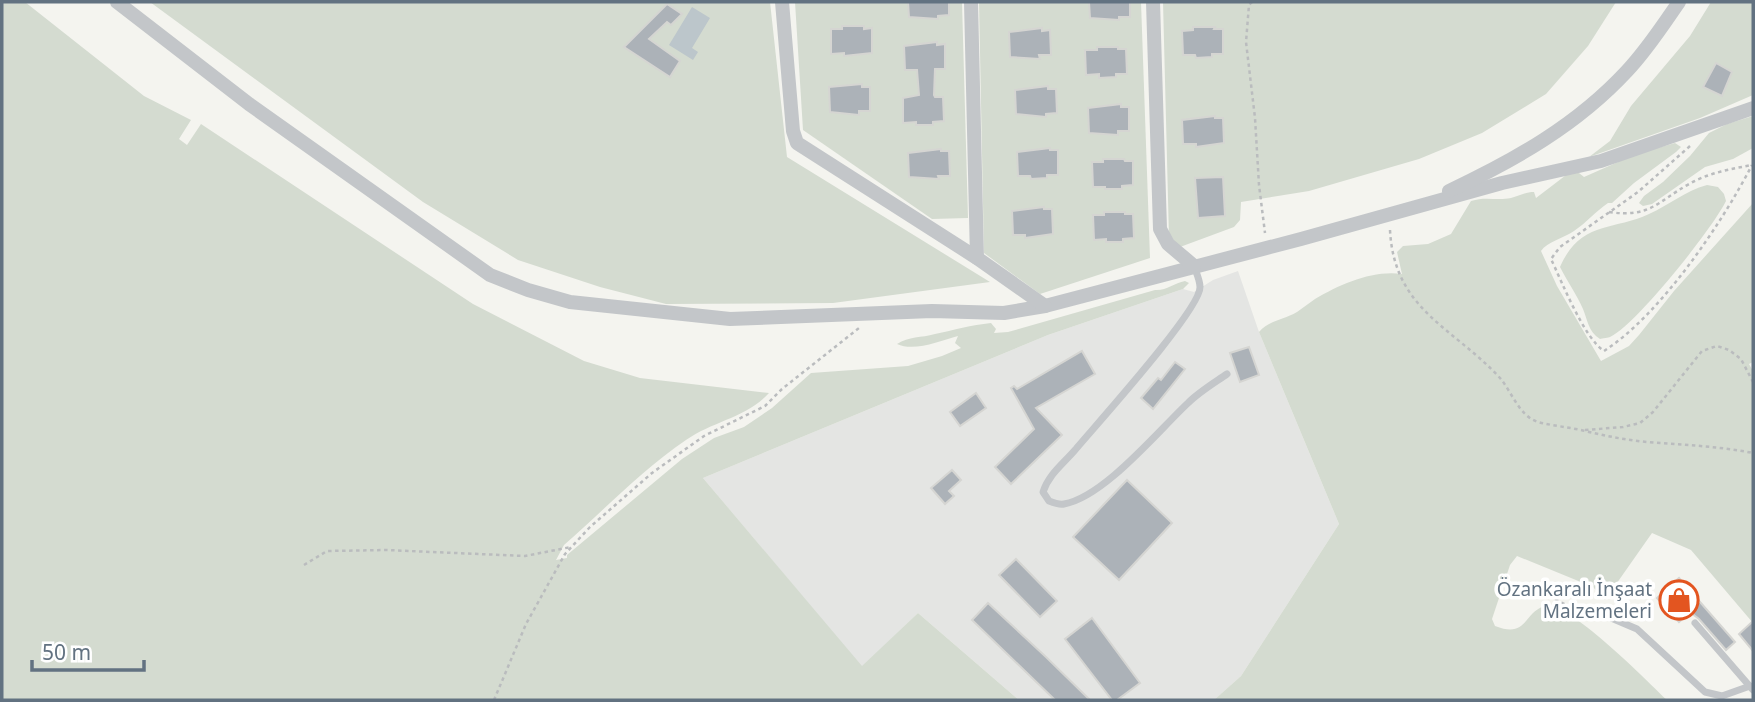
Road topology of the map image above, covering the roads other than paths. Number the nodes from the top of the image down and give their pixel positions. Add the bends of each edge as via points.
1 (117, 2) edge
2 (782, 2) edge
3 (971, 2) edge
4 (1153, 2) edge
5 (1679, 2) edge
6 (1753, 108) edge
7 (1394, 213) junction
8 (977, 258) junction
9 (1194, 266) junction
10 (1045, 306) junction
11 (1227, 374) dead end
12 (1597, 612) road end
13 (1695, 623) dead end
14 (1752, 688) edge

1 - 10 street via 248,104 490,275 570,302 730,319 932,311 1004,313
2 - 8 street via 797,143
3 - 8 street
4 - 9 street via 1160,229 1168,244
5 - 7 street via 1627,71 1566,126 1494,170
6 - 7 street via 1601,161
7 - 9 street
8 - 10 street
9 - 10 street
9 - 11 lane via 1200,288 1194,303 1048,479 1043,492 1049,501 1061,505 1079,499 1105,481 1191,400
12 - 14 lane via 1637,629 1705,692 1722,696
13 - 14 lane

